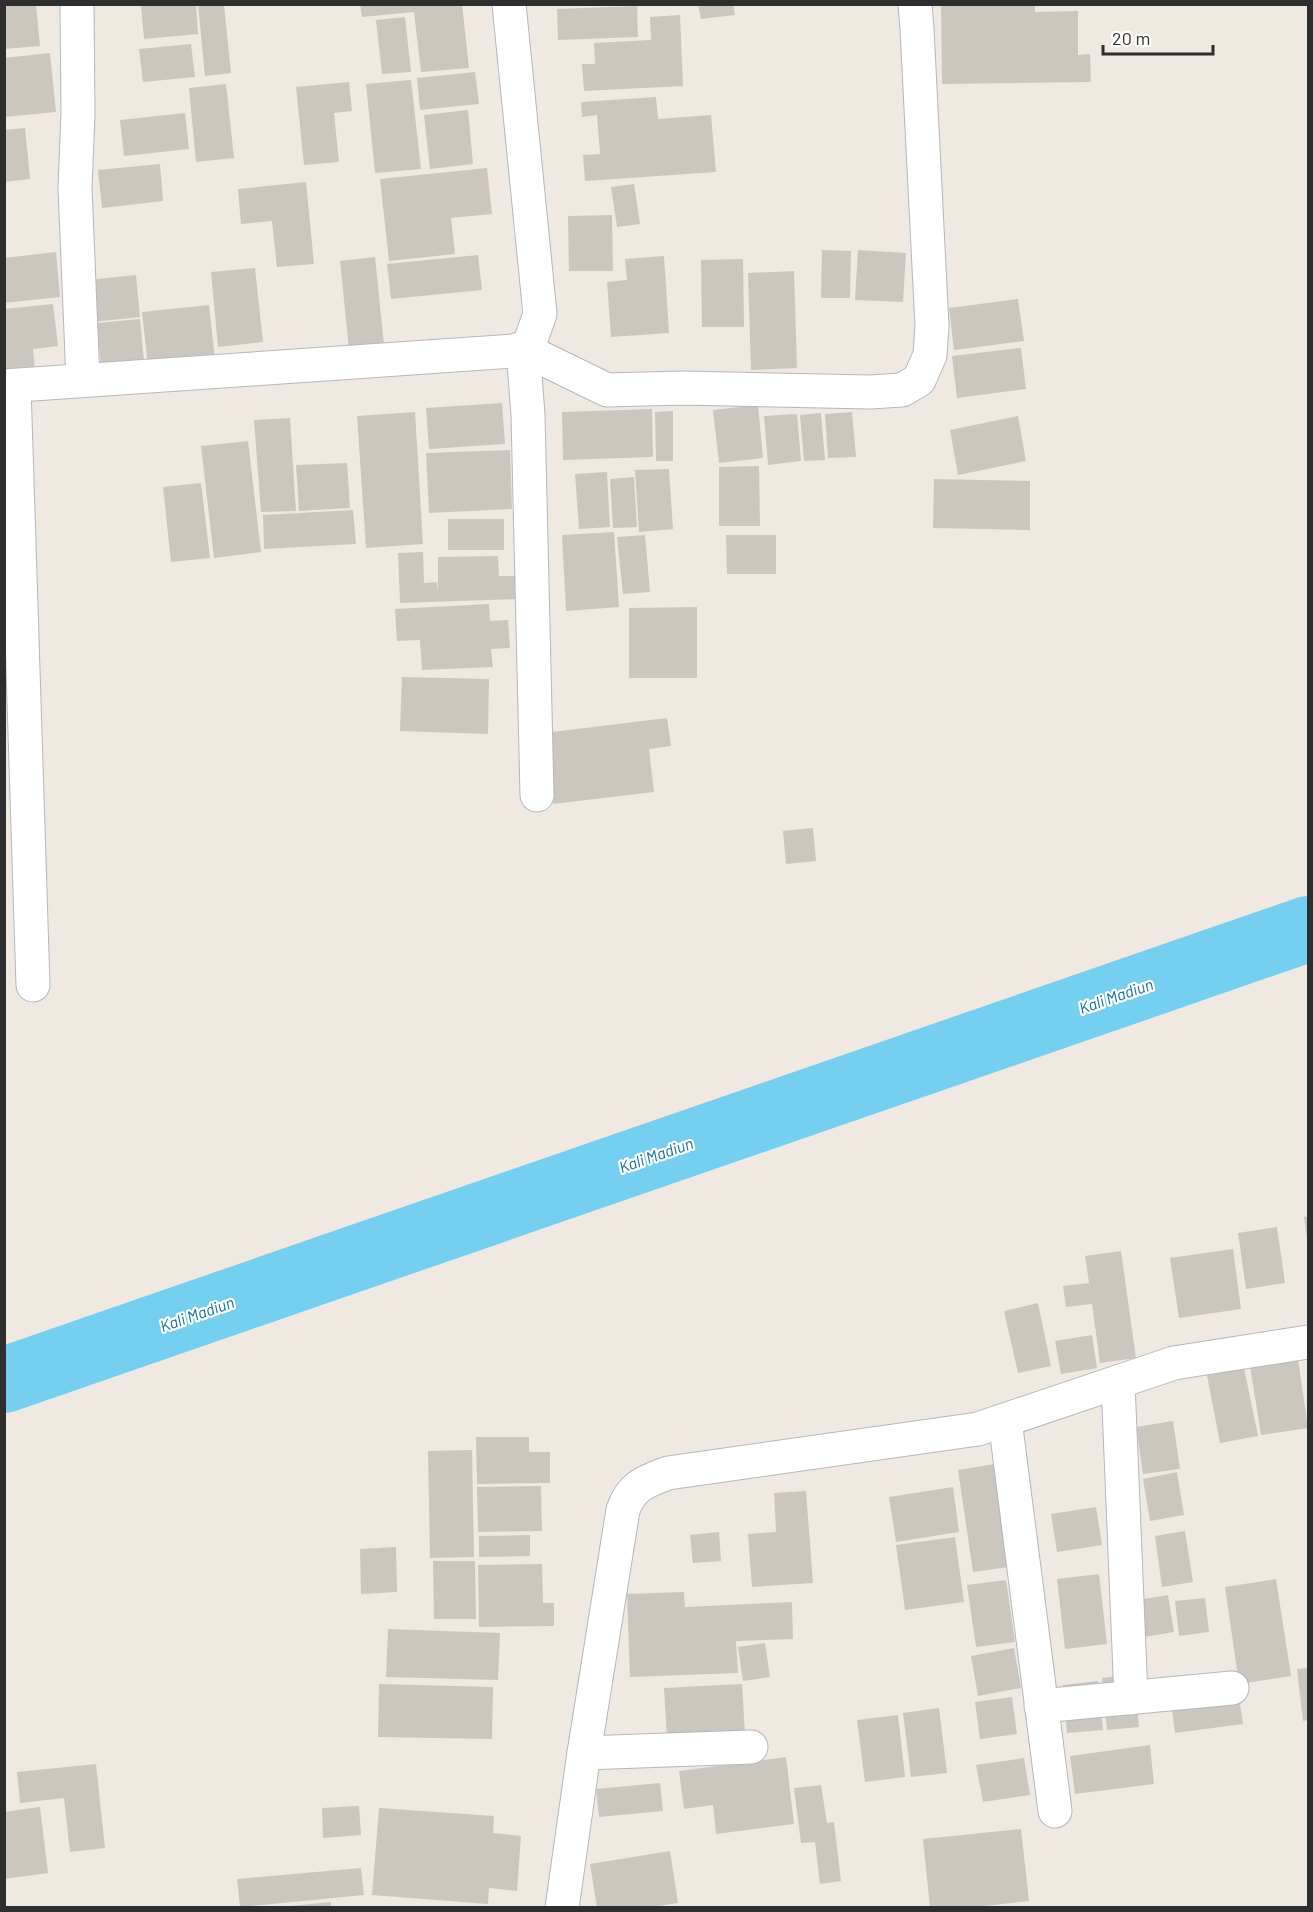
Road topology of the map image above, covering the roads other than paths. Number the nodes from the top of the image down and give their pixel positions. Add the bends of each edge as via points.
1 (77, 4) edge
2 (509, 4) edge
3 (915, 4) edge
4 (523, 349) junction
5 (83, 380) junction
6 (9, 386) edge
7 (537, 795) dead end
8 (33, 985) dead end
9 (1308, 1342) edge
10 (1118, 1382) junction
11 (1005, 1420) junction
12 (1232, 1688) dead end
13 (1131, 1698) junction
14 (1041, 1706) junction
15 (751, 1747) dead end
16 (584, 1753) junction
17 (1055, 1811) dead end
18 (562, 1908) edge

1 - 5 street via 75,188
2 - 4 street via 540,314 530,345
3 - 4 street via 932,326 930,355 919,380 902,390 870,392 607,390
4 - 5 street
4 - 7 street
5 - 6 street
6 - 8 street
9 - 10 street via 1174,1363
10 - 11 street
10 - 13 street
11 - 14 street
11 - 16 street via 978,1429 668,1473 640,1484 628,1496 623,1510
12 - 13 street
13 - 14 street
14 - 17 street
15 - 16 street
16 - 18 street

